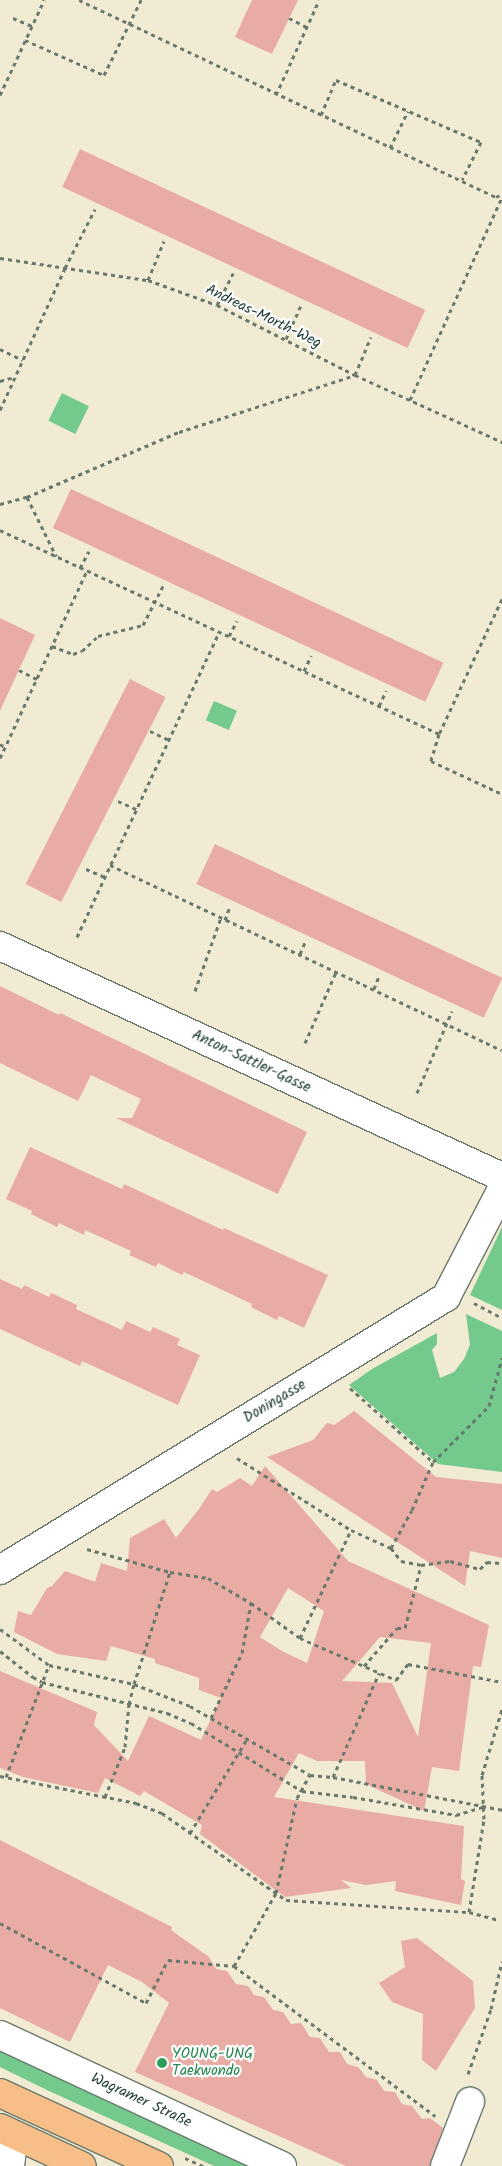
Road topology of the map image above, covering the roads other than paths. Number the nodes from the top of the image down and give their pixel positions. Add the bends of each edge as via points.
1 (0, 946) edge
2 (502, 1177) edge
3 (502, 1190) edge
4 (0, 1570) edge
5 (0, 2035) edge
6 (0, 2093) edge
7 (470, 2102) road end
8 (7, 2132) edge
9 (10, 2166) edge
10 (82, 2166) edge
11 (159, 2166) edge
12 (282, 2166) edge
13 (445, 2166) edge

1 - 2 street, Anton-Sattler-Gasse
3 - 4 street, Doningasse via 446,1297
5 - 12 street, Wagramer Straße
6 - 11 main road
7 - 13 street
8 - 9 street
8 - 10 main road

